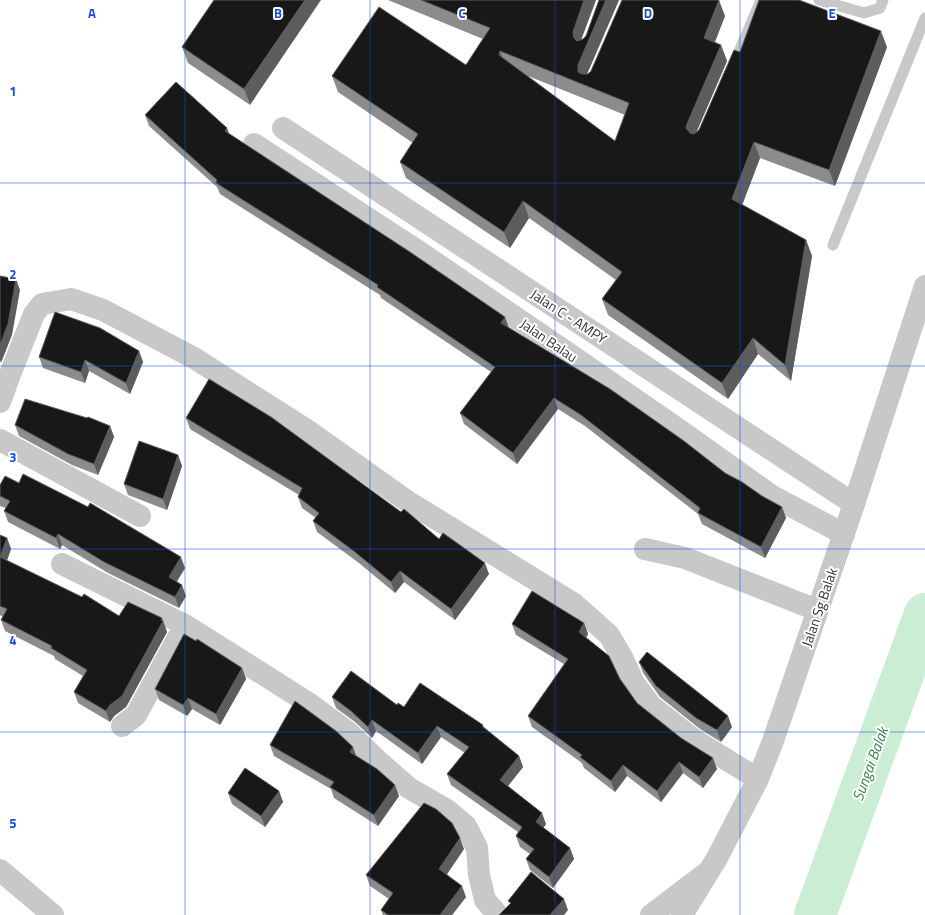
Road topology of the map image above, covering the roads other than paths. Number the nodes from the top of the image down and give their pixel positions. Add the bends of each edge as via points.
1 (761, 0) edge
2 (819, 0) edge
3 (883, 0) edge
4 (925, 18) edge
5 (727, 78) edge
6 (283, 128) dead end
7 (254, 144) dead end
8 (833, 245) dead end
9 (925, 286) edge
10 (2, 394) edge
11 (0, 440) edge
12 (854, 504) junction
13 (140, 516) dead end
14 (844, 534) junction
15 (645, 549) dead end
16 (62, 564) dead end
17 (817, 610) junction
18 (185, 625) junction
19 (122, 726) dead end
20 (758, 779) junction
21 (0, 870) edge
22 (710, 870) junction
23 (53, 915) edge
24 (498, 915) edge
25 (651, 915) edge
26 (682, 915) edge

1 - 5 lane
2 - 3 lane via 864,13 880,8
4 - 8 lane
6 - 12 street, Jalan C - AMPY
7 - 14 street, Jalan Balau via 421,253 772,496
9 - 12 street, Jalan Sg Balak
10 - 20 street via 34,314 42,304 71,299 103,310 194,358 307,430 407,501 573,603 609,635 634,683 651,706 693,739
11 - 13 street
12 - 14 street, Jalan Sg Balak
14 - 17 street, Jalan Sg Balak
15 - 17 street via 685,558
16 - 18 street
17 - 20 street, Jalan Sg Balak
18 - 19 street via 136,715
18 - 24 street via 310,704 348,732 409,788 447,810 466,826 477,848 479,875 485,900
20 - 22 street, Jalan Sg Balak
21 - 23 street
22 - 25 street
22 - 26 street, Jalan Sg Balak

